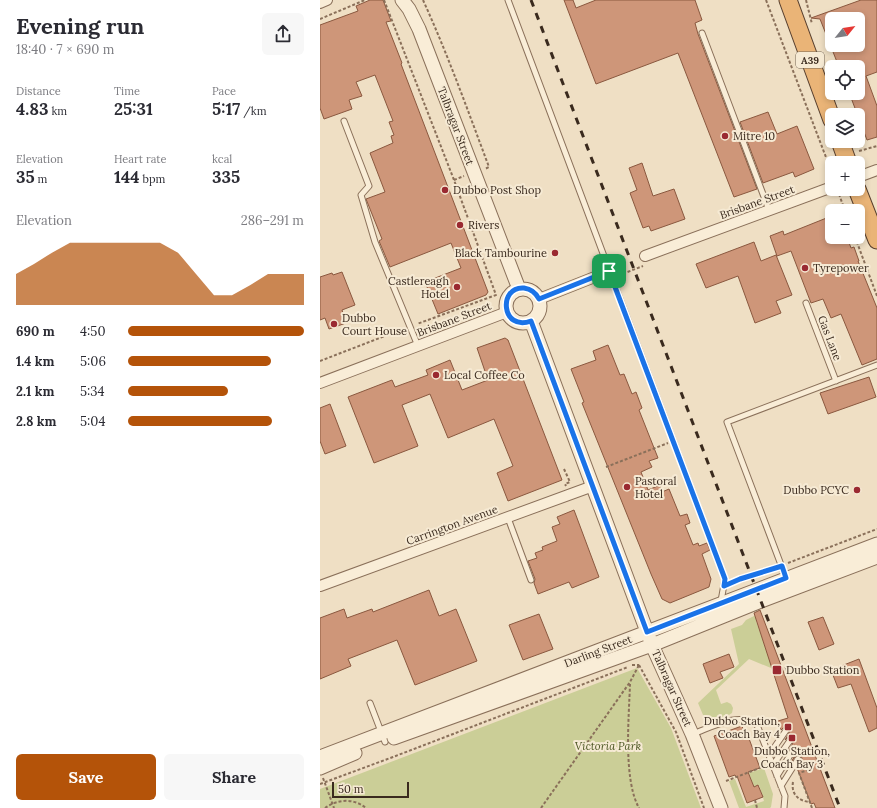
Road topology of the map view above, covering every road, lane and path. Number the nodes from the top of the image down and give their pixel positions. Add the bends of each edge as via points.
1 (327, 0) edge
2 (365, 0) edge
3 (384, 0) edge
4 (423, 0) edge
5 (508, 0) edge
6 (766, 0) edge
7 (788, 0) edge
8 (320, 3) edge
9 (406, 3) edge
10 (320, 19) edge
11 (702, 33) dead end
12 (828, 108) edge
13 (344, 121) dead end
14 (877, 146) edge
15 (857, 148) edge
16 (826, 156) edge
17 (489, 167) dead end
18 (877, 170) edge
19 (865, 174) edge
20 (465, 176) dead end
21 (454, 180) junction
22 (825, 190) edge
23 (861, 196) edge
24 (769, 210) junction
25 (877, 240) edge
26 (858, 244) edge
27 (645, 256) joint
28 (612, 270) junction
29 (519, 289) junction
30 (877, 296) edge
31 (486, 298) dead end
32 (539, 299) junction
33 (806, 303) dead end
34 (507, 312) junction
35 (531, 321) junction
36 (418, 346) junction
37 (877, 365) edge
38 (836, 381) junction
39 (320, 383) edge
40 (672, 441) junction
41 (606, 467) dead end
42 (564, 469) dead end
43 (593, 486) junction
44 (567, 489) dead end
45 (508, 518) junction
46 (877, 529) edge
47 (877, 544) edge
48 (877, 556) edge
49 (782, 566) junction
50 (786, 578) junction
51 (531, 580) dead end
52 (320, 586) edge
53 (724, 586) junction
54 (720, 604) junction
55 (647, 632) junction
56 (652, 645) junction
57 (639, 665) junction
58 (630, 682) junction
59 (370, 703) dead end
60 (787, 730) dead end
61 (692, 734) junction
62 (383, 738) junction
63 (791, 740) dead end
64 (794, 749) dead end
65 (770, 754) junction
66 (798, 759) dead end
67 (321, 763) edge
68 (773, 765) junction
69 (765, 766) dead end
70 (820, 766) dead end
71 (799, 773) junction
72 (777, 776) junction
73 (726, 781) dead end
74 (325, 782) junction
75 (320, 784) edge
76 (781, 786) junction
77 (755, 800) dead end
78 (810, 802) junction
79 (332, 804) junction
80 (325, 808) edge
81 (334, 808) edge
82 (366, 808) edge
83 (541, 808) edge
84 (639, 808) edge
85 (704, 808) edge
86 (721, 808) edge
87 (757, 808) edge
88 (784, 808) edge
89 (812, 808) edge

1 - 8 street
2 - 10 path
3 - 21 path
4 - 17 path
5 - 28 lane
6 - 16 path
7 - 12 highway, A39
9 - 29 street, Talbragar Street via 419,29
11 - 24 lane
13 - 36 lane via 369,186 360,195 375,242
14 - 15 path via 859,152
18 - 19 street
20 - 21 path
21 - 31 path via 496,294
22 - 24 street, Brisbane Street
23 - 25 highway
24 - 27 street, Brisbane Street
26 - 30 path
27 - 28 path via 642,257 645,265 625,273
28 - 32 street
28 - 40 lane
29 - 32 street via 529,289
29 - 34 street via 506,300
32 - 35 street via 539,311
33 - 38 lane, Gas Lane
34 - 35 street via 517,322
34 - 36 street, Brisbane Street
35 - 43 street, Talbragar Street
36 - 39 street, Brisbane Street
37 - 38 lane
38 - 49 lane via 727,422
40 - 41 path
40 - 53 lane via 725,579
42 - 44 path via 570,482 565,484
43 - 45 street, Carrington Avenue
43 - 55 street, Talbragar Street
45 - 51 lane
45 - 52 street, Carrington Avenue
46 - 49 path
47 - 50 street, Darling Street
48 - 56 street, Darling Street
49 - 50 lane
49 - 53 path
50 - 54 street, Darling Street
53 - 54 lane
54 - 55 street, Darling Street
55 - 56 street, Talbragar Street
55 - 62 street, Darling Street
56 - 61 street, Talbragar Street
56 - 62 street, Darling Street
57 - 58 path
57 - 74 path via 632,665
57 - 85 path via 676,732
58 - 83 path
58 - 84 path via 628,759
59 - 62 lane
60 - 65 lane
61 - 65 lane via 732,720 746,719 758,725
61 - 86 street, Talbragar Street
62 - 67 street, Darling Street
63 - 68 lane
64 - 72 lane
65 - 68 lane
66 - 76 lane
67 - 74 path
68 - 72 lane
69 - 73 path
70 - 71 path
71 - 78 path
71 - 78 path via 792,785 794,795 801,801
72 - 76 lane
74 - 75 path
74 - 79 path
76 - 88 lane via 785,800
77 - 87 path
78 - 89 path
79 - 80 path
79 - 81 path
79 - 82 path via 352,801

